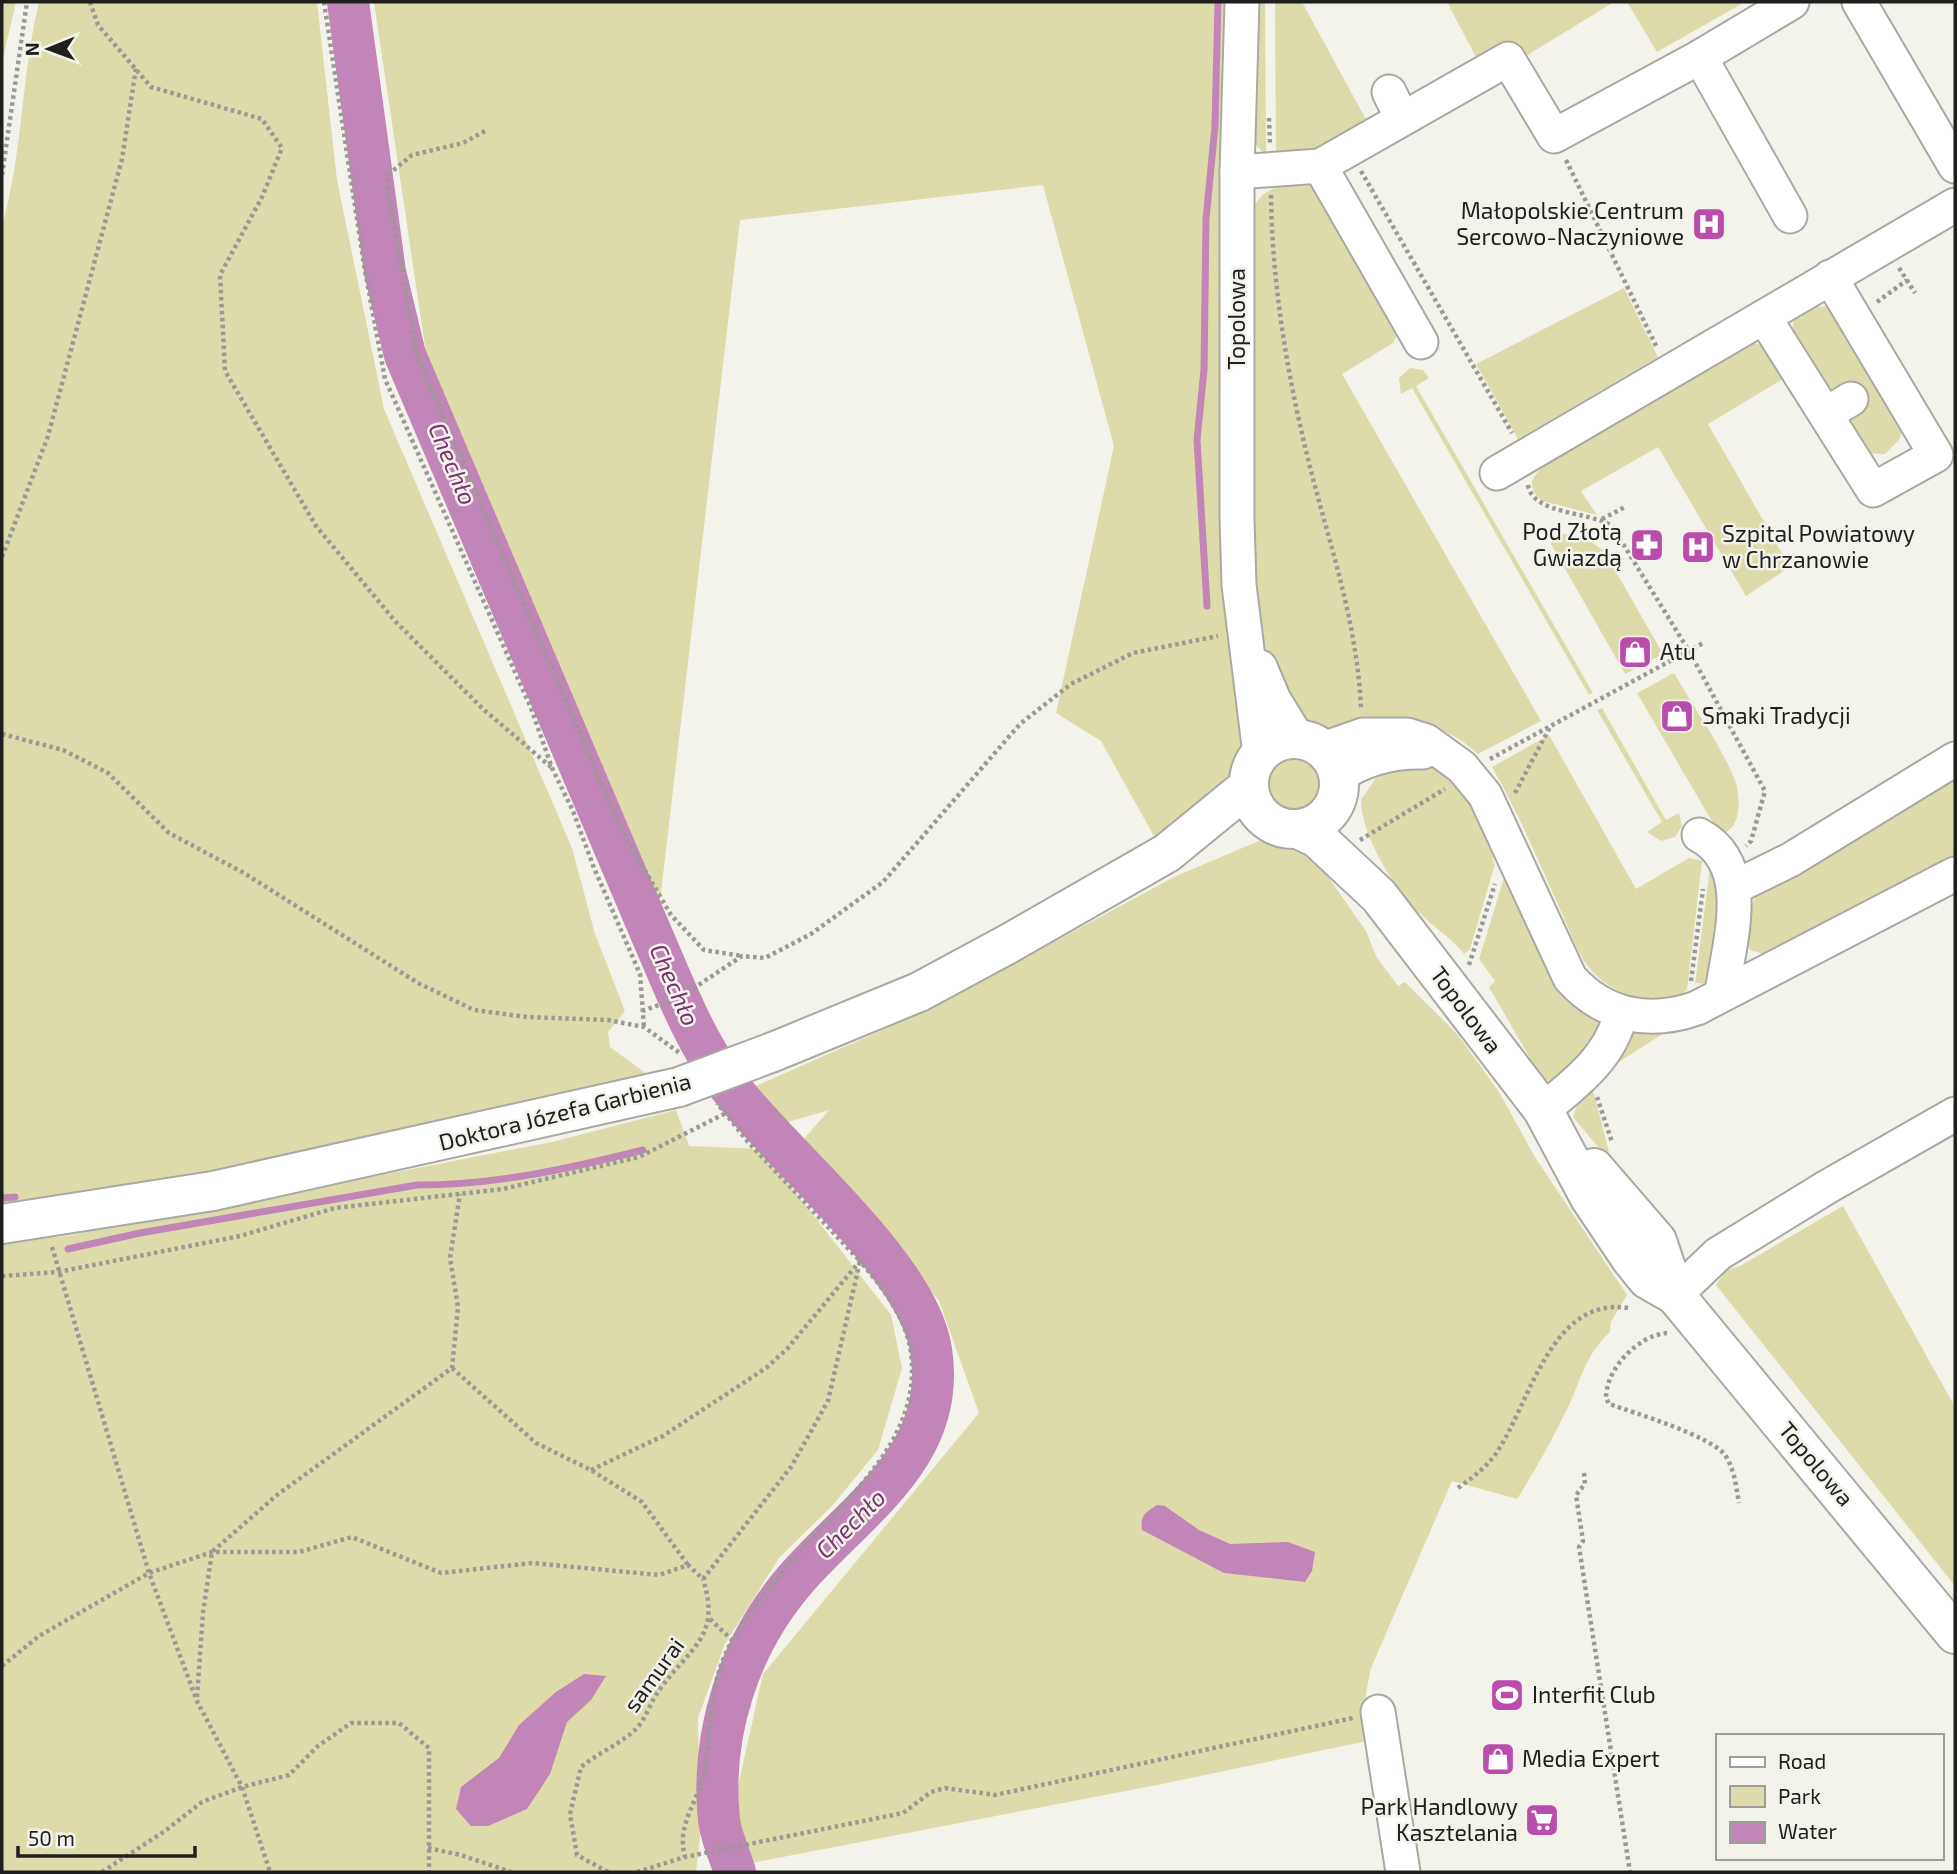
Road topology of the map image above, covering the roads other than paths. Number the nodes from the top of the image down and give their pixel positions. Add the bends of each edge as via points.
1 (1242, 2) edge
2 (1792, 2) edge
3 (1859, 2) edge
4 (1700, 57) junction
5 (1320, 166) junction
6 (1955, 166) edge
7 (1237, 172) junction
8 (1955, 205) edge
9 (1790, 216) dead end
10 (1830, 276) junction
11 (1764, 317) junction
12 (1421, 342) dead end
13 (1513, 476) road end
14 (1245, 633) junction
15 (1955, 759) edge
16 (1324, 766) junction
17 (1268, 797) junction
18 (1699, 835) dead end
19 (1731, 873) junction
20 (1955, 874) edge
21 (1379, 896) junction
22 (1722, 993) junction
23 (1621, 1013) junction
24 (1955, 1114) edge
25 (1547, 1117) junction
26 (2, 1224) edge
27 (1675, 1295) junction
28 (1955, 1634) edge
29 (1378, 1712) road end
30 (1402, 1872) edge

1 - 7 street, Topolowa
2 - 4 street
3 - 6 street
4 - 5 street via 1554,136 1508,59 1395,105 1349,149
4 - 9 street
5 - 7 street
5 - 12 street
7 - 14 street, Topolowa via 1237,519
8 - 10 street
10 - 11 street
10 - 11 street via 1936,455 1873,491 1839,407
11 - 13 street
14 - 16 street, Topolowa via 1274,700
14 - 17 street, Topolowa
15 - 19 street via 1790,860
16 - 17 main road via 1277,742
16 - 17 main road via 1327,814 1314,824
16 - 21 main road, Topolowa via 1343,822
16 - 23 street via 1420,752 1481,766 1493,811 1570,978 1590,997
17 - 21 main road, Topolowa
17 - 26 main road, Doktora Józefa Garbienia, bridge via 919,992 694,1083 213,1191
18 - 19 street via 1714,843
19 - 22 street
20 - 22 street
21 - 25 main road, Topolowa
22 - 23 street via 1697,1008 1663,1018
23 - 25 street via 1596,1063
24 - 27 street via 1718,1254
25 - 27 main road, Topolowa via 1590,1198 1632,1259 1647,1279
27 - 28 main road, Topolowa
29 - 30 street

